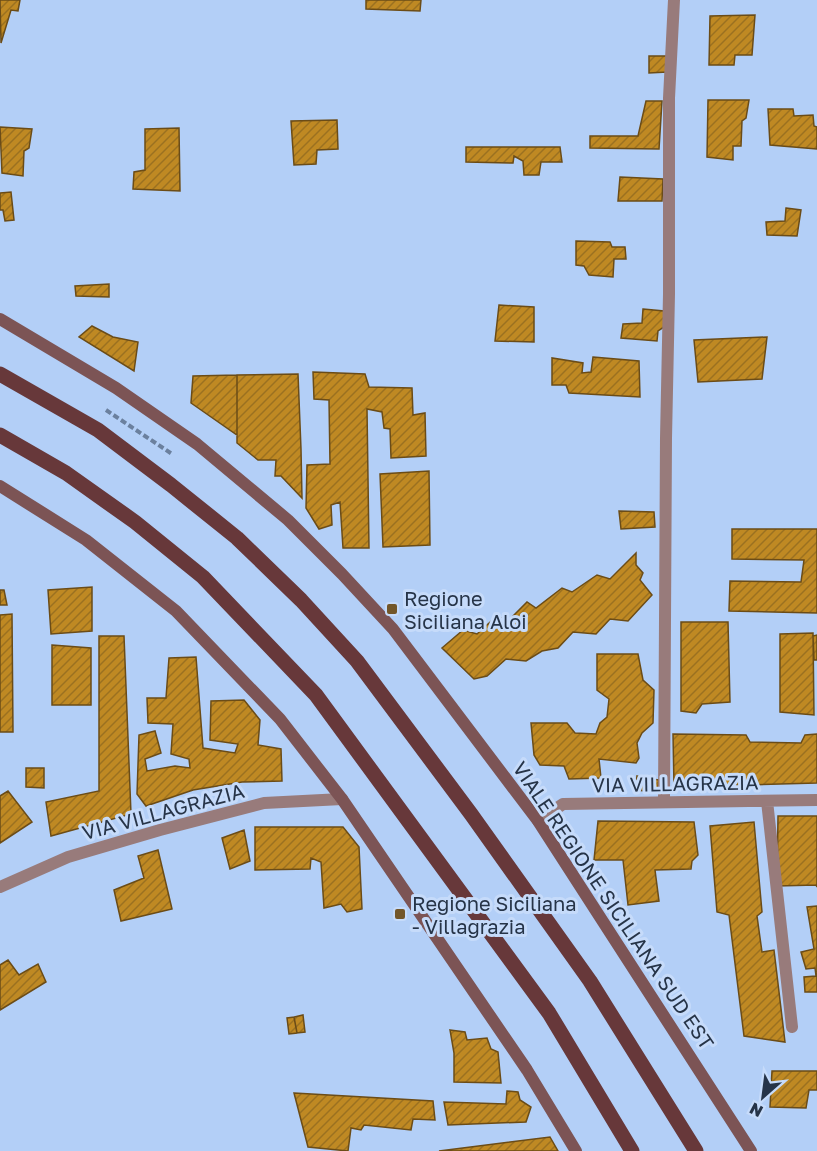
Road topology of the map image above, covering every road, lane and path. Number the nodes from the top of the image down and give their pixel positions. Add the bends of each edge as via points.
1 (674, 0) edge
2 (0, 320) edge
3 (0, 374) edge
4 (106, 410) dead end
5 (0, 435) edge
6 (172, 454) dead end
7 (0, 486) edge
8 (342, 799) junction
9 (817, 800) edge
10 (766, 801) junction
11 (664, 802) junction
12 (538, 821) junction
13 (0, 886) edge
14 (792, 1027) dead end
15 (576, 1151) edge
16 (632, 1151) edge
17 (696, 1151) edge
18 (751, 1151) edge

1 - 11 street via 669,98
2 - 12 street, VIALE REGIONE SICILIANA SUD EST via 116,388 197,444 288,520 393,629
3 - 17 main road via 98,430 179,491 237,538 357,661 590,981
4 - 6 path
5 - 16 main road via 66,473 195,570 316,695 549,1013
7 - 8 street via 86,540 176,611 280,719
8 - 13 street, VIA VILLAGRAZIA via 264,803 69,857
8 - 15 street via 527,1070
9 - 10 street, VIA VILLAGRAZIA
10 - 11 street, VIA VILLAGRAZIA
10 - 14 street
11 - 12 street, VIA VILLAGRAZIA via 563,804
12 - 18 street, VIALE REGIONE SICILIANA SUD EST

